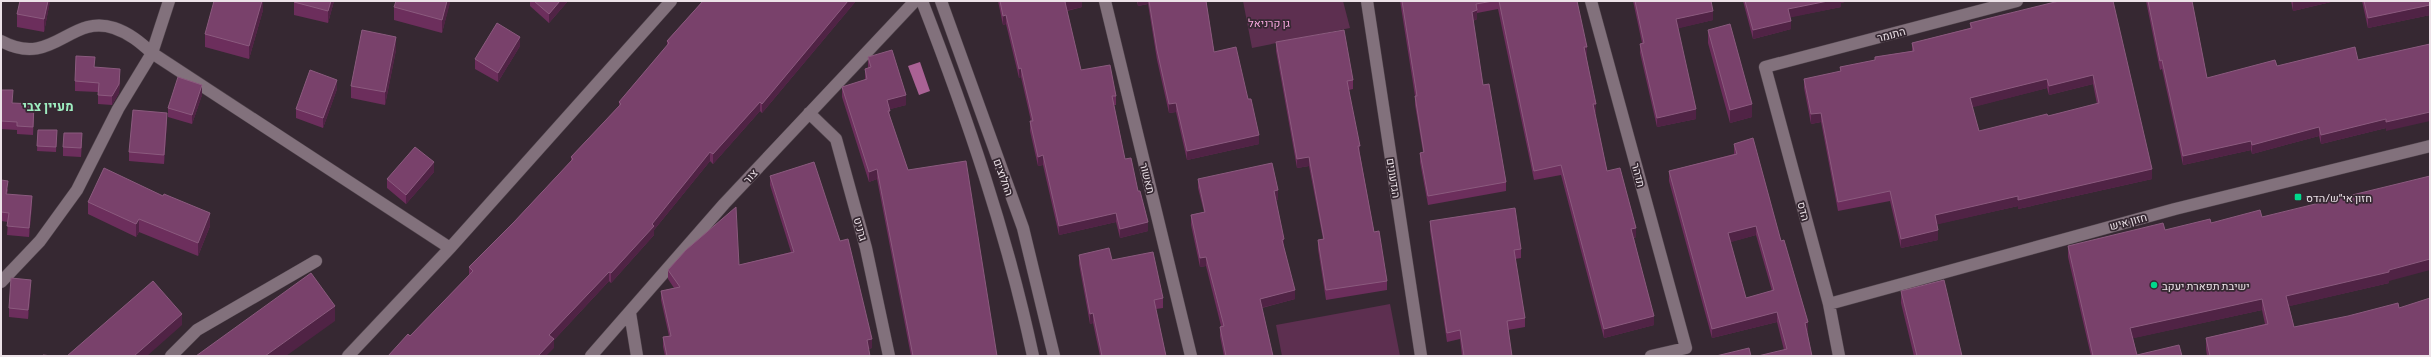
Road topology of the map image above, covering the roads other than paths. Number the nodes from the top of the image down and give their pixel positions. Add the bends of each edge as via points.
1 (169, 1) edge
2 (671, 1) edge
3 (914, 1) edge
4 (922, 1) edge
5 (941, 1) edge
6 (1105, 1) edge
7 (1367, 1) edge
8 (1591, 1) edge
9 (2017, 1) edge
10 (1, 41) edge
11 (152, 52) junction
12 (1765, 67) joint
13 (809, 114) junction
14 (2430, 146) edge
15 (450, 248) junction
16 (316, 261) dead end
17 (1, 282) edge
18 (1829, 304) junction
19 (630, 313) junction
20 (171, 356) edge
21 (348, 356) edge
22 (591, 356) edge
23 (638, 356) edge
24 (889, 356) edge
25 (1033, 356) edge
26 (1054, 356) edge
27 (1191, 356) edge
28 (1421, 356) edge
29 (1652, 356) edge
30 (1839, 356) edge

1 - 11 street
2 - 15 street
3 - 13 street, צור
4 - 25 street, החלוצים via 962,105 1002,229 1022,302
5 - 26 street, החלוצים via 1023,228
6 - 27 street, תאשור
7 - 28 street, הגדעונים
8 - 29 street, תדהר via 1686,348
9 - 12 street, התומר
10 - 11 street via 12,47 38,50 86,27 101,26 113,27 133,37
11 - 15 street
11 - 17 street via 118,109 77,190 40,241
12 - 18 street, הדס
13 - 19 street, צור via 724,204
13 - 24 street, גרניט via 836,139 866,248
14 - 18 street, חזון איש via 2175,208
15 - 21 street
16 - 20 street via 197,330
18 - 30 street, הדס
19 - 22 street, צור
19 - 23 street

